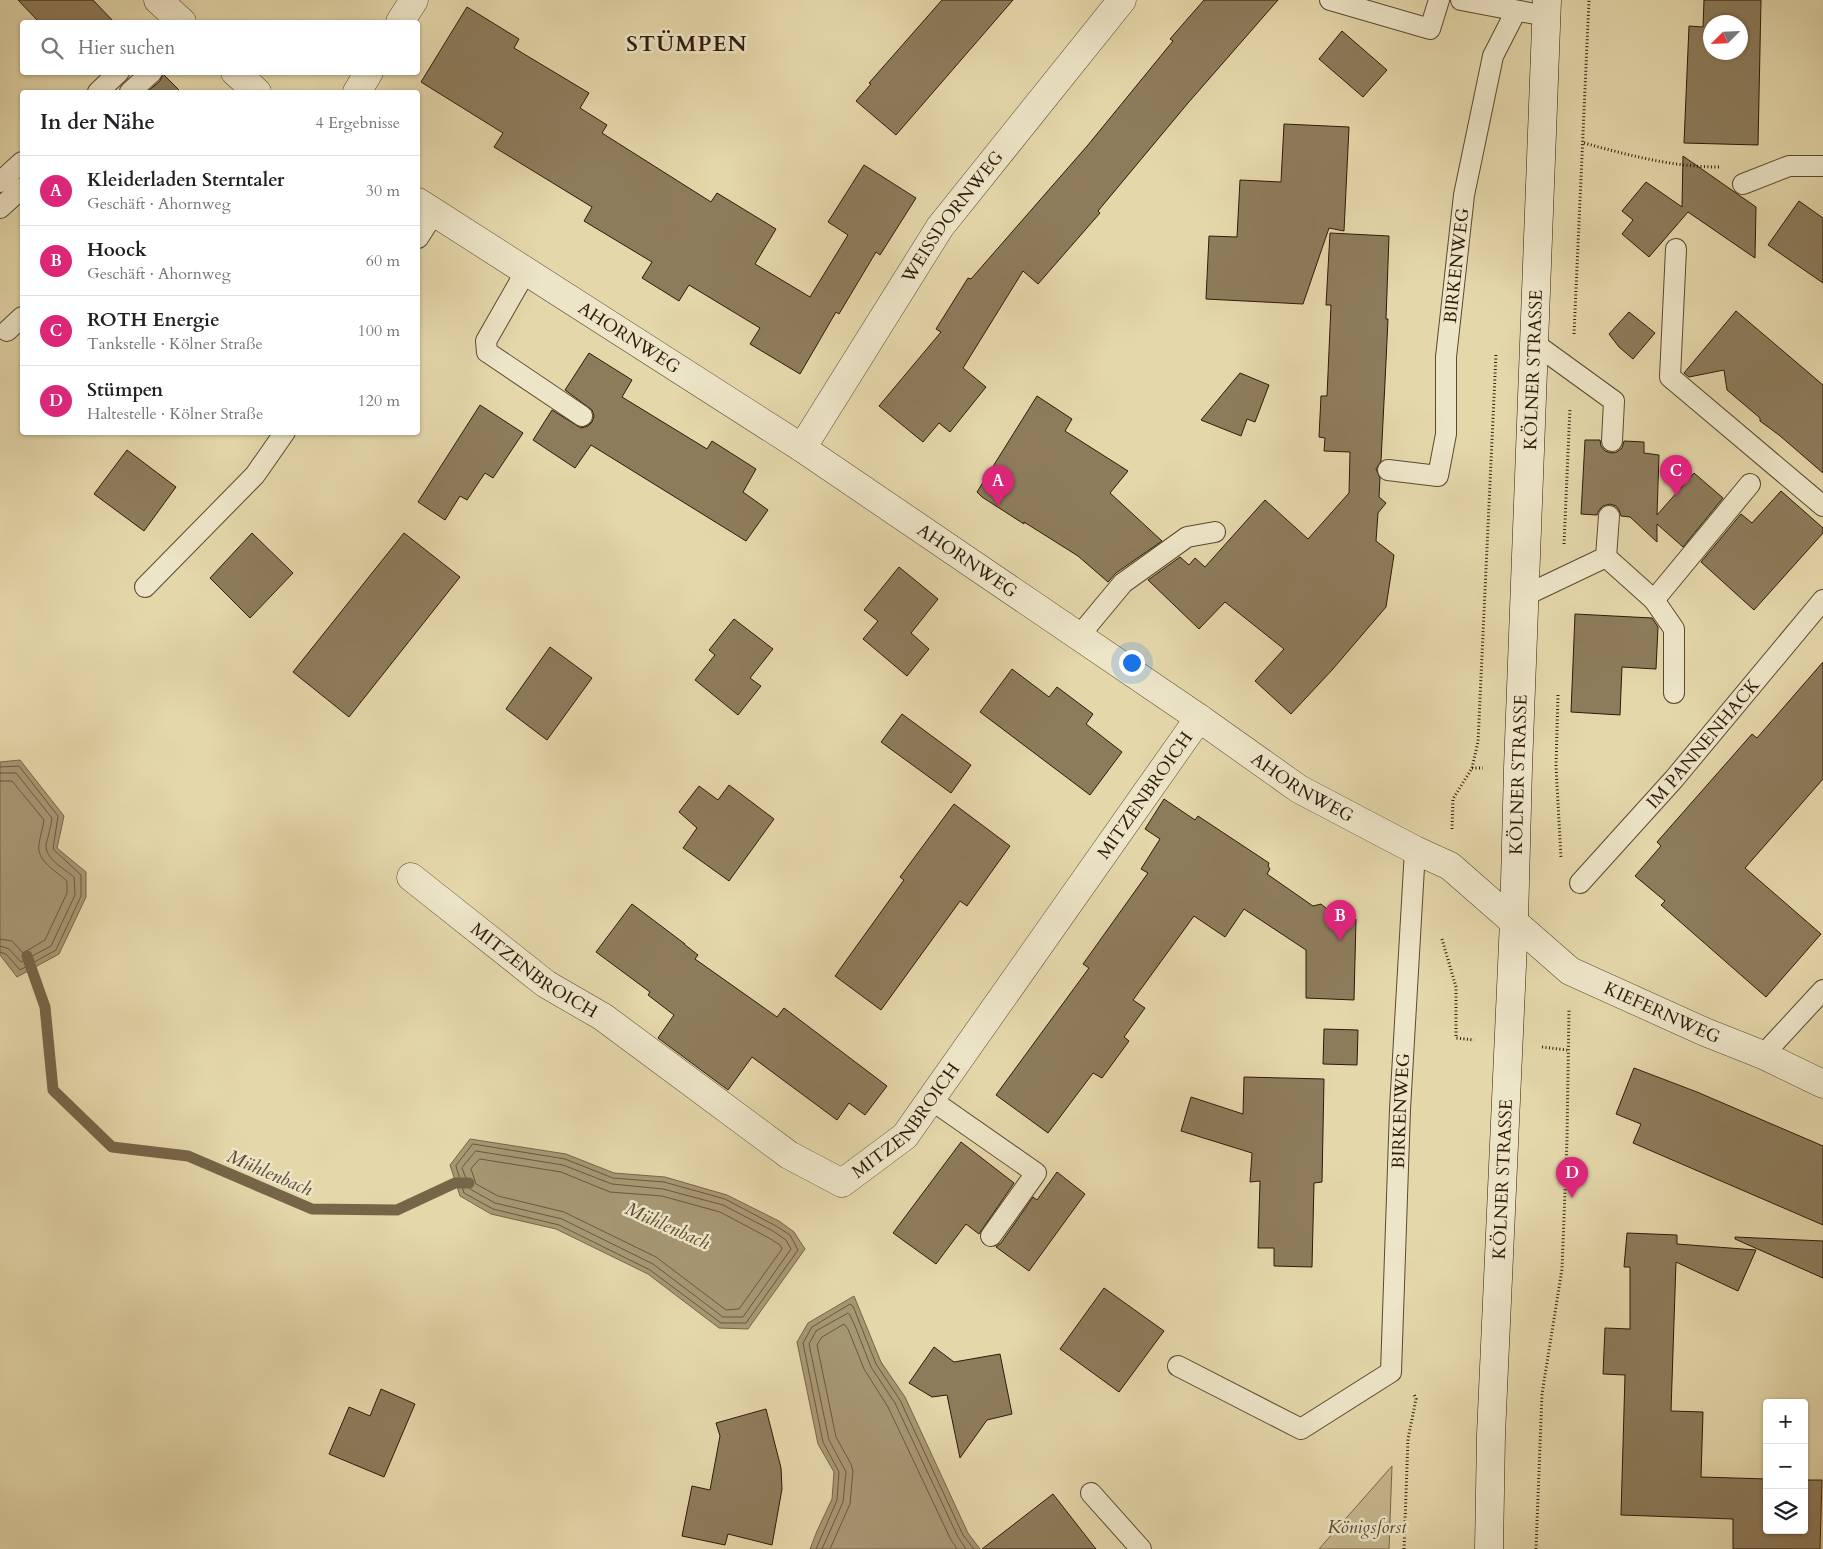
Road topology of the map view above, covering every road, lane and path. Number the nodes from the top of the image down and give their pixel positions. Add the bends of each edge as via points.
1 (158, 0) edge
2 (414, 0) edge
3 (1122, 0) edge
4 (1330, 0) edge
5 (1439, 0) edge
6 (1460, 0) edge
7 (1589, 0) edge
8 (1546, 8) edge
9 (1516, 11) junction
10 (177, 20) edge
11 (401, 20) edge
12 (117, 75) edge
13 (149, 75) edge
14 (238, 75) edge
15 (367, 75) edge
16 (100, 90) edge
17 (132, 90) edge
18 (255, 90) edge
19 (358, 90) edge
20 (1584, 143) junction
21 (20, 164) edge
22 (1823, 166) edge
23 (1721, 167) dead end
24 (0, 182) edge
25 (1743, 184) dead end
26 (20, 190) edge
27 (0, 208) edge
28 (426, 208) edge
29 (420, 230) edge
30 (1676, 249) dead end
31 (526, 271) junction
32 (20, 319) edge
33 (7, 331) dead end
34 (1534, 343) junction
35 (1496, 352) dead end
36 (1572, 370) junction
37 (582, 416) dead end
38 (283, 435) edge
39 (1612, 441) dead end
40 (802, 448) junction
41 (1388, 470) dead end
42 (1750, 484) dead end
43 (1823, 506) edge
44 (1610, 516) dead end
45 (1215, 532) dead end
46 (1606, 557) junction
47 (1562, 578) junction
48 (145, 587) dead end
49 (1524, 596) junction
50 (1654, 600) junction
51 (1823, 600) edge
52 (1079, 636) junction
53 (1558, 687) dead end
54 (1674, 693) dead end
55 (1199, 718) junction
56 (1415, 850) junction
57 (1450, 866) junction
58 (1562, 867) dead end
59 (411, 877) dead end
60 (1580, 883) dead end
61 (1514, 921) junction
62 (1570, 971) junction
63 (1823, 990) edge
64 (1762, 1055) junction
65 (1823, 1084) edge
66 (930, 1099) junction
67 (991, 1236) dead end
68 (1178, 1366) dead end
69 (1091, 1493) dead end
70 (1141, 1549) edge
71 (1489, 1549) edge
72 (1536, 1549) edge

1 - 10 street
2 - 11 street
3 - 40 street, WEISSDORNWEG via 940,226
4 - 5 lane via 1430,29
6 - 9 lane
7 - 20 path
8 - 9 lane
8 - 34 street, KÖLNER STRASSE
9 - 41 lane, BIRKENWEG via 1494,56 1464,195 1446,356 1446,434 1438,476
12 - 16 lane
13 - 17 lane
14 - 18 street
15 - 19 street
20 - 23 path via 1640,158 1687,166
20 - 36 path
21 - 24 lane
22 - 25 lane via 1789,166
26 - 27 lane
28 - 29 lane
28 - 31 street, AHORNWEG
30 - 43 lane via 1670,377
31 - 37 lane via 486,341 487,352
31 - 40 street, AHORNWEG
32 - 33 lane
34 - 36 lane
34 - 49 street, KÖLNER STRASSE
35 - 57 path via 1478,742 1472,768 1453,799
36 - 39 lane via 1614,401
36 - 47 path
38 - 48 lane via 255,475
40 - 52 street, AHORNWEG
42 - 50 lane
44 - 46 lane
45 - 52 lane via 1187,537 1123,583
46 - 47 lane
46 - 50 lane
47 - 49 lane
49 - 61 street, KÖLNER STRASSE
50 - 54 lane via 1674,629
51 - 60 lane, IM PANNENHACK via 1674,779
52 - 55 street, AHORNWEG
53 - 58 path via 1556,766
55 - 56 street, AHORNWEG via 1299,788
55 - 66 street, MITZENBROICH
56 - 57 street, AHORNWEG
56 - 68 lane, BIRKENWEG via 1400,1109 1391,1372 1301,1429
57 - 61 street, AHORNWEG
59 - 66 street, MITZENBROICH via 546,984 603,1017 789,1155 842,1183 905,1136
61 - 62 street, KIEFERNWEG
61 - 71 street, KÖLNER STRASSE via 1491,1435
62 - 64 street, KIEFERNWEG
62 - 72 path via 1562,1268 1542,1394
63 - 64 lane
64 - 65 street, KIEFERNWEG
66 - 67 lane via 1036,1173
69 - 70 lane

